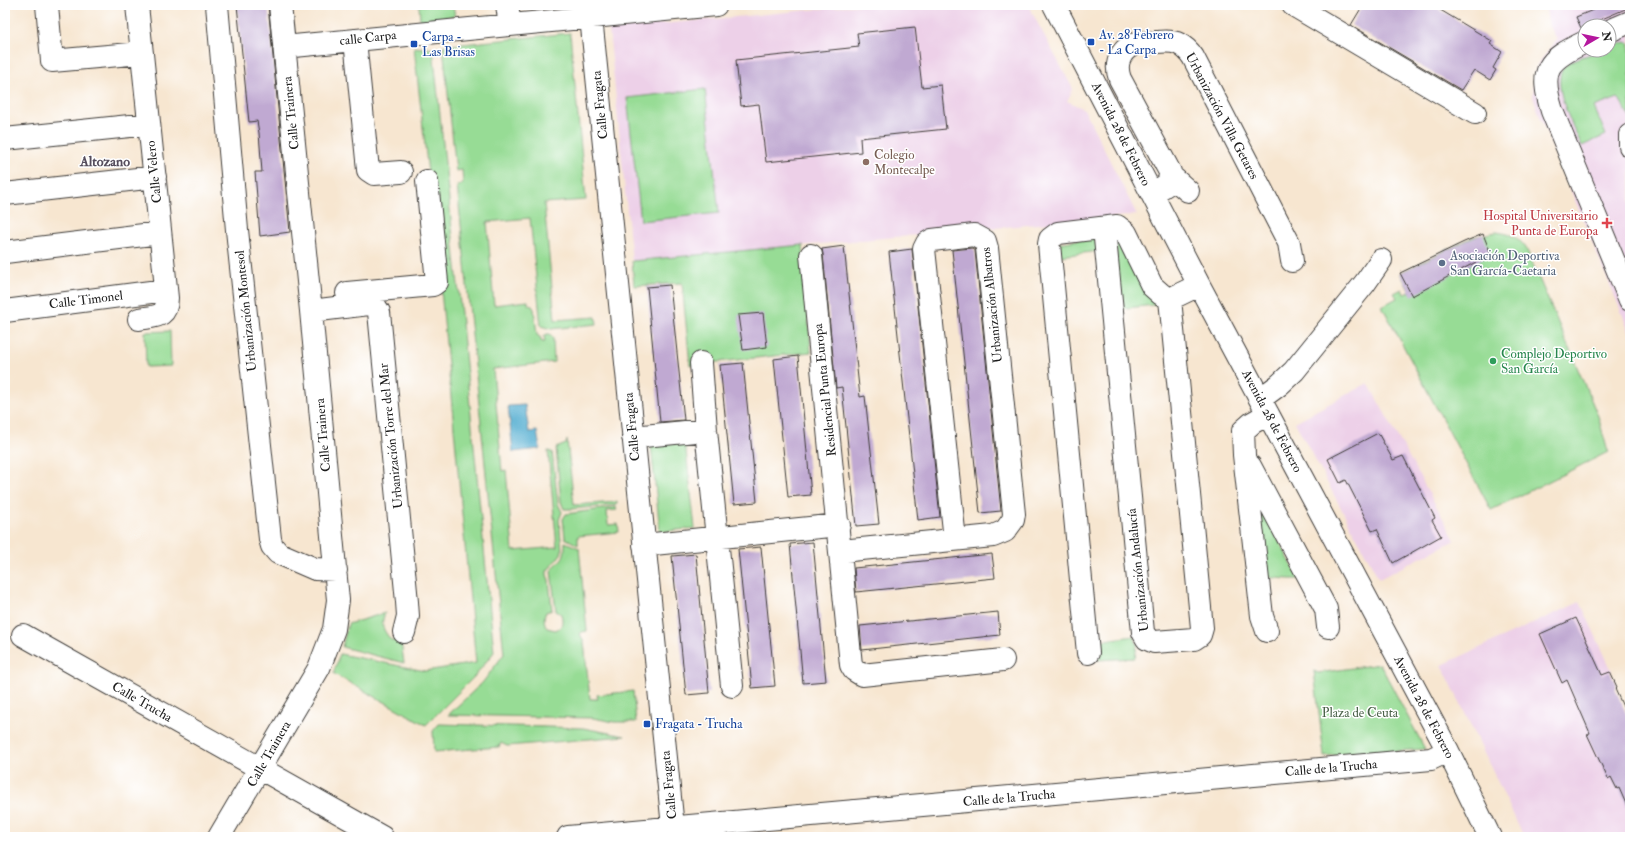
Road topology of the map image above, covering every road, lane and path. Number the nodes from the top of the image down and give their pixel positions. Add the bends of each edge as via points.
1 (47, 5) edge
2 (137, 5) edge
3 (217, 5) edge
4 (280, 5) edge
5 (716, 5) edge
6 (1054, 5) edge
7 (1293, 5) edge
8 (509, 15) edge
9 (591, 17) junction
10 (1630, 22) edge
11 (1617, 28) edge
12 (355, 40) junction
13 (1577, 46) edge
14 (284, 47) junction
15 (142, 53) junction
16 (1475, 113) dead end
17 (149, 124) junction
18 (1630, 135) edge
19 (5, 139) edge
20 (1630, 146) edge
21 (401, 172) dead end
22 (1171, 176) junction
23 (154, 177) junction
24 (427, 181) dead end
25 (1188, 191) dead end
26 (5, 194) edge
27 (1152, 194) junction
28 (1104, 228) junction
29 (160, 233) junction
30 (5, 252) edge
31 (811, 255) dead end
32 (1381, 260) dead end
33 (1292, 261) dead end
34 (1199, 285) junction
35 (166, 290) junction
36 (1170, 299) junction
37 (1630, 300) edge
38 (310, 304) junction
39 (5, 311) edge
40 (139, 318) dead end
41 (700, 363) dead end
42 (1264, 406) junction
43 (706, 430) junction
44 (633, 437) junction
45 (1244, 454) junction
46 (839, 525) junction
47 (717, 538) junction
48 (955, 540) junction
49 (644, 545) junction
50 (841, 551) junction
51 (336, 570) junction
52 (1328, 627) dead end
53 (1267, 630) dead end
54 (404, 632) dead end
55 (23, 635) dead end
56 (1088, 653) dead end
57 (1002, 660) dead end
58 (732, 686) dead end
59 (1448, 751) junction
60 (261, 769) junction
61 (674, 833) edge
62 (219, 837) edge
63 (382, 837) edge
64 (568, 837) edge
65 (1490, 837) edge

1 - 15 street via 52,61
2 - 15 street, Calle Velero
3 - 51 street, Urbanización Montesol via 237,230 270,539 278,553 315,569
4 - 14 street, Calle Trainera
5 - 9 street, calle Carpa
6 - 27 street, Avenida 28 de Febrero
7 - 16 street
8 - 9 street, calle Carpa
8 - 12 street, calle Carpa
9 - 44 street, Calle Fragata
10 - 11 street
12 - 14 street, calle Carpa
12 - 21 street via 368,170 374,174
13 - 37 street via 1559,55 1552,63 1547,72 1547,97
14 - 38 street, Calle Trainera
15 - 17 street, Calle Velero
17 - 19 street
17 - 23 street, Calle Velero
18 - 20 street
22 - 25 street, Urbanización Villa Getares
22 - 27 street via 1169,183
22 - 33 street, Urbanización Villa Getares via 1118,73 1117,66 1121,54 1138,43 1171,41 1180,44 1193,56 1289,243
23 - 26 street
23 - 29 street, Calle Velero
24 - 38 street via 437,278 434,285
27 - 34 street, Avenida 28 de Febrero
28 - 36 street via 1117,226 1126,233 1152,286
28 - 36 street, Urbanización Andalucía via 1143,632 1147,639 1154,642 1194,640 1200,635 1202,628
28 - 56 street via 1058,233 1050,239 1048,248
29 - 30 street
29 - 35 street, Calle Velero
31 - 46 street, Residencial Punta Europa
32 - 42 street via 1352,301
34 - 36 street
34 - 42 street, Avenida 28 de Febrero
35 - 39 street, Calle Timonel
35 - 40 street, Calle Velero via 167,307 164,312 158,316
38 - 51 street, Calle Trainera
38 - 54 street, Urbanización Torre del Mar via 369,304 376,306 379,312 407,602 408,616
41 - 43 street
42 - 45 street via 1243,431
42 - 59 street, Avenida 28 de Febrero
43 - 44 street
43 - 47 street
44 - 49 street, Calle Fragata
45 - 52 street via 1326,609
45 - 53 street via 1262,616
46 - 47 street
46 - 50 street, Residencial Punta Europa
47 - 49 street
47 - 58 street
48 - 48 street, Urbanización Albatros via 999,535 1010,526 1014,514 987,248 985,241 974,235 932,240 924,249
48 - 50 street, Urbanización Albatros
49 - 61 street, Calle Fragata
50 - 57 street, Residencial Punta Europa via 850,660 857,673 862,675
51 - 60 street, Calle Trainera via 338,600 334,629 319,668
55 - 60 street, Calle Trucha
59 - 61 street, Calle de la Trucha via 1431,758
59 - 65 street, Avenida 28 de Febrero
60 - 62 street, Calle Trainera
60 - 63 street
61 - 64 street, Calle de la Trucha

